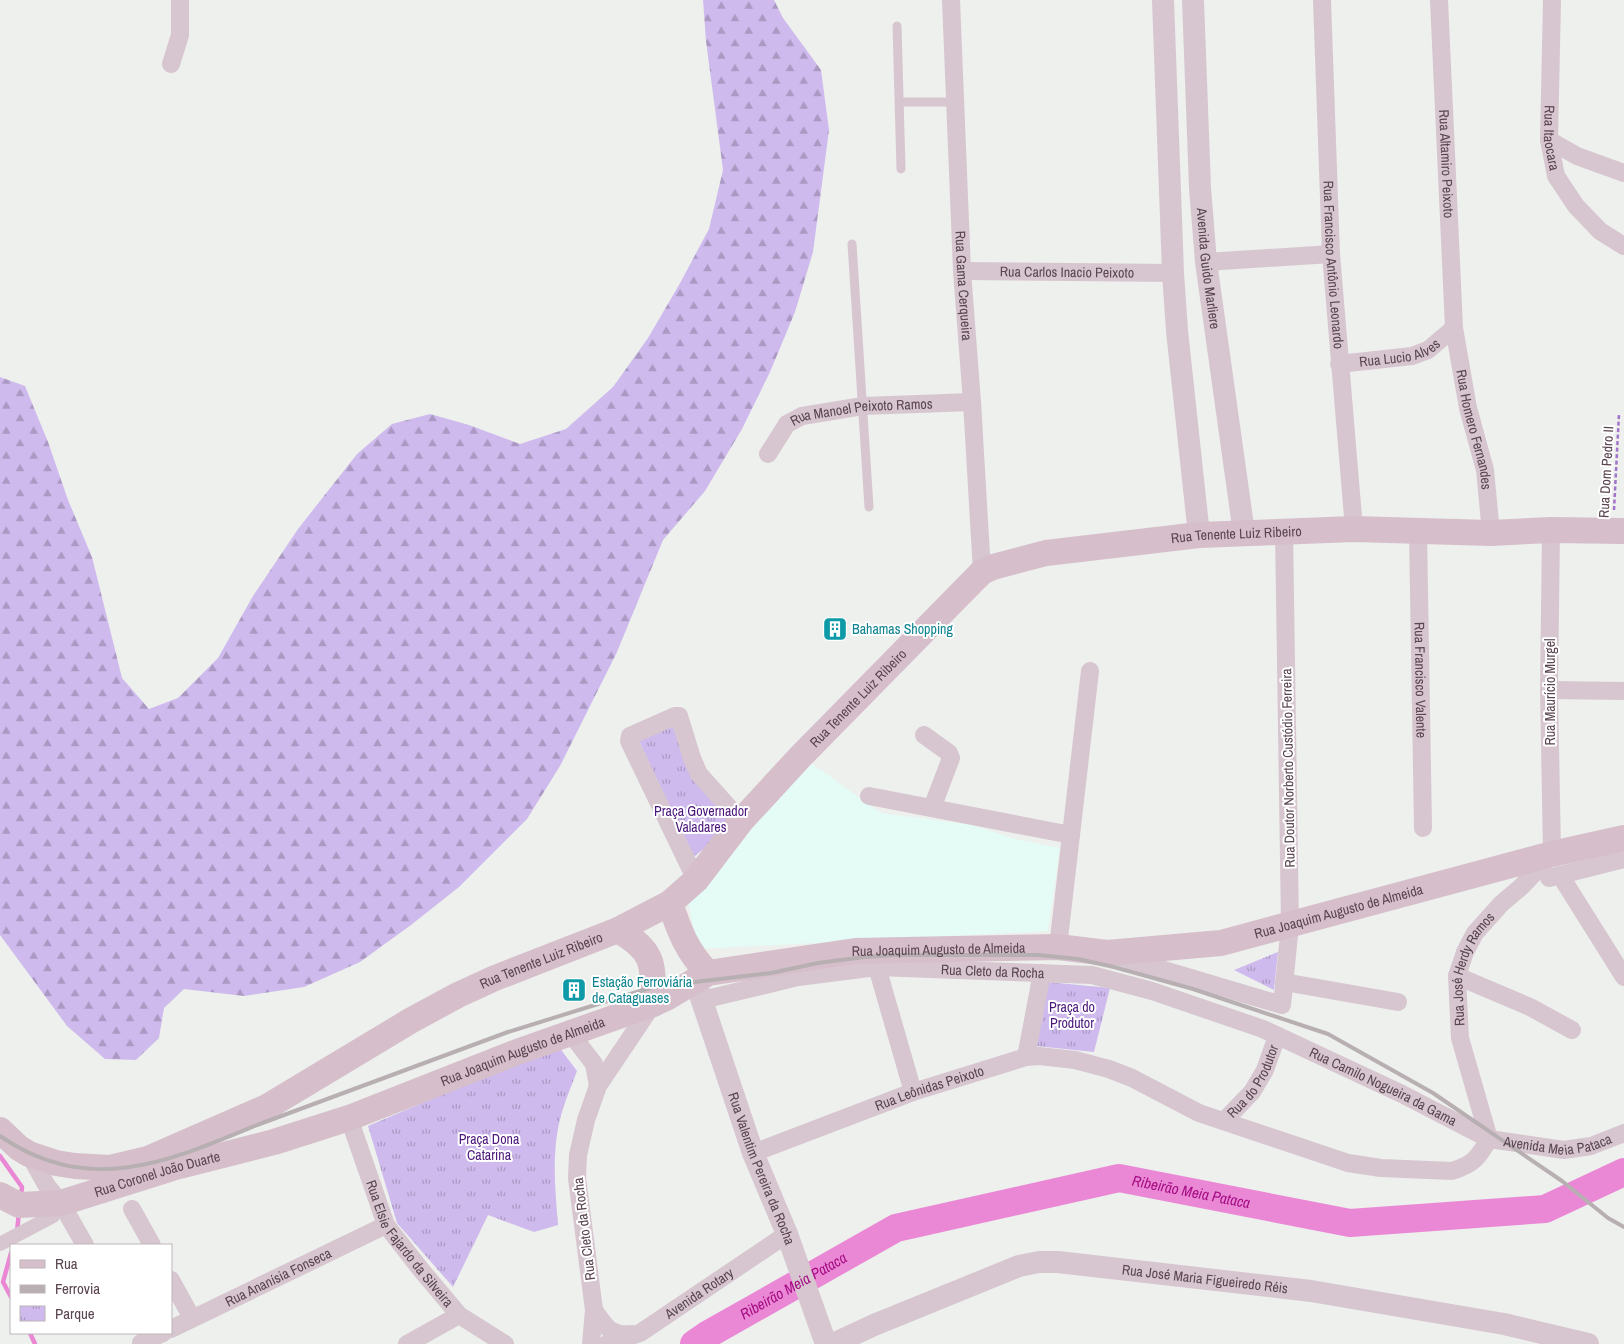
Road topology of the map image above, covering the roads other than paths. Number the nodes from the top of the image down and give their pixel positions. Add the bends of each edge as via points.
1 (180, 0) edge
2 (951, 0) edge
3 (1163, 0) edge
4 (1193, 0) edge
5 (1322, 0) edge
6 (1439, 0) edge
7 (1552, 0) edge
8 (897, 26) dead end
9 (171, 64) dead end
10 (900, 102) junction
11 (955, 102) junction
12 (1549, 140) junction
13 (901, 169) dead end
14 (1624, 173) edge
15 (852, 244) dead end
16 (1624, 246) edge
17 (1331, 254) junction
18 (1206, 262) junction
19 (962, 271) junction
20 (1172, 273) junction
21 (1454, 328) junction
22 (1339, 364) junction
23 (972, 402) junction
24 (864, 406) junction
25 (768, 454) dead end
26 (869, 507) dead end
27 (1354, 529) junction
28 (1551, 530) junction
29 (1284, 531) junction
30 (1418, 531) junction
31 (1619, 531) edge
32 (1491, 533) junction
33 (1244, 534) junction
34 (1199, 535) junction
35 (982, 572) junction
36 (1090, 671) dead end
37 (1549, 690) junction
38 (1624, 691) edge
39 (924, 735) dead end
40 (869, 796) dead end
41 (932, 808) junction
42 (741, 821) junction
43 (1423, 828) dead end
44 (1071, 835) junction
45 (1624, 838) edge
46 (1624, 859) edge
47 (1556, 864) junction
48 (696, 880) junction
49 (670, 903) junction
50 (1290, 925) junction
51 (618, 930) junction
52 (679, 932) junction
53 (1058, 947) junction
54 (1107, 953) junction
55 (877, 967) junction
56 (1042, 973) junction
57 (1457, 976) junction
58 (1624, 977) edge
59 (1284, 982) junction
60 (701, 986) junction
61 (1398, 1002) dead end
62 (653, 1004) junction
63 (1572, 1030) dead end
64 (565, 1035) junction
65 (1277, 1036) junction
66 (1026, 1057) junction
67 (598, 1086) junction
68 (913, 1092) junction
69 (267, 1107) joint
70 (349, 1118) junction
71 (1224, 1121) junction
72 (0, 1130) edge
73 (1624, 1133) edge
74 (1489, 1139) junction
75 (274, 1142) joint
76 (753, 1153) junction
77 (29, 1154) junction
78 (0, 1196) edge
79 (52, 1204) junction
80 (132, 1208) dead end
81 (386, 1226) junction
82 (787, 1234) junction
83 (0, 1244) edge
84 (84, 1244) edge
85 (151, 1244) edge
86 (172, 1282) edge
87 (594, 1310) junction
88 (459, 1314) junction
89 (192, 1318) junction
90 (172, 1328) edge
91 (640, 1333) junction
92 (160, 1334) edge
93 (139, 1340) edge
94 (407, 1344) edge
95 (504, 1344) edge
96 (591, 1344) edge
97 (606, 1344) edge
98 (826, 1344) edge
99 (833, 1344) edge
100 (1588, 1344) edge

1 - 9 street via 180,35
2 - 11 street, Rua Gama Cerqueira
3 - 20 street
4 - 18 street, Avenida Guido Marliere
5 - 17 street, Rua Francisco Antônio Leonardo
6 - 21 street, Rua Altamiro Peixoto
7 - 12 street, Rua Itaocara
8 - 10 lane
10 - 11 lane
10 - 13 lane
11 - 19 street, Rua Gama Cerqueira
12 - 14 street via 1577,156
12 - 16 street, Rua Itaocara via 1556,176 1565,191 1600,231
15 - 24 lane
17 - 18 street
17 - 22 street, Rua Francisco Antônio Leonardo
18 - 33 street, Avenida Guido Marliere
19 - 20 street, Rua Carlos Inacio Peixoto
19 - 23 street, Rua Gama Cerqueira
20 - 34 street
21 - 22 street, Rua Lucio Alves via 1428,350 1412,356
21 - 32 street, Rua Homero Fernandes via 1468,408 1485,470
22 - 27 street, Rua Francisco Antônio Leonardo
23 - 24 street, Rua Manoel Peixoto Ramos
23 - 35 street, Rua Gama Cerqueira
24 - 25 street, Rua Manoel Peixoto Ramos via 794,418
24 - 26 lane
27 - 29 main road, Rua Tenente Luiz Ribeiro
27 - 30 main road, Rua Tenente Luiz Ribeiro
28 - 31 main road, Rua Tenente Luiz Ribeiro
28 - 32 main road, Rua Tenente Luiz Ribeiro
28 - 37 street, Rua Maurício Murgel
29 - 33 main road, Rua Tenente Luiz Ribeiro
29 - 50 street, Rua Doutor Norberto Custódio Ferreira
30 - 32 main road, Rua Tenente Luiz Ribeiro
30 - 43 street, Rua Francisco Valente
33 - 34 main road, Rua Tenente Luiz Ribeiro
34 - 35 main road, Rua Tenente Luiz Ribeiro via 1046,552
35 - 42 main road, Rua Tenente Luiz Ribeiro
36 - 44 street
37 - 38 street
37 - 47 street, Rua Maurício Murgel
39 - 41 street via 949,753 951,758
40 - 41 street
41 - 44 street
42 - 48 main road, Rua Tenente Luiz Ribeiro
42 - 48 street via 699,774 679,716 630,736 629,741
44 - 53 street
45 - 47 main road, Rua Joaquim Augusto de Almeida
46 - 47 street
47 - 50 main road, Rua Joaquim Augusto de Almeida
47 - 57 street, Rua José Herdy Ramos via 1522,886 1475,933
47 - 58 street
48 - 49 main road, Rua Tenente Luiz Ribeiro
49 - 51 main road, Rua Tenente Luiz Ribeiro
49 - 52 main road
50 - 54 main road, Rua Joaquim Augusto de Almeida via 1221,943
50 - 59 street, Rua Doutor Norberto Custódio Ferreira
51 - 62 main road via 636,941 648,954
51 - 69 main road, Rua Tenente Luiz Ribeiro via 458,995
52 - 60 main road via 699,964
52 - 62 main road via 679,959 674,974
53 - 54 main road, Rua Joaquim Augusto de Almeida
53 - 60 main road, Rua Joaquim Augusto de Almeida via 854,951
54 - 59 street, Rua Doutor Norberto Custódio Ferreira via 1282,1006
55 - 56 street, Rua Cleto da Rocha
55 - 60 street, Rua Cleto da Rocha
55 - 68 street
56 - 65 street, Rua Cleto da Rocha via 1092,975 1152,991
56 - 66 street
57 - 63 street via 1530,1007
57 - 74 street, Rua José Herdy Ramos via 1460,1038
59 - 61 street
60 - 62 main road, Rua Joaquim Augusto de Almeida
60 - 76 street, Rua Valentim Pereira da Rocha
62 - 64 main road, Rua Joaquim Augusto de Almeida
62 - 67 street, Rua Cleto da Rocha
64 - 67 street via 575,1039 594,1064
64 - 70 main road, Rua Joaquim Augusto de Almeida
65 - 71 street, Rua do Produtor via 1265,1070 1252,1092
65 - 74 street, Rua Camilo Nogueira da Gama
66 - 68 street, Rua Leônidas Peixoto
66 - 71 street, Rua Leônidas Peixoto via 1075,1060 1109,1069 1199,1113
67 - 87 street, Rua Cleto da Rocha via 578,1155 577,1178
68 - 76 street, Rua Leônidas Peixoto
69 - 77 main road, Rua Coronel João Duarte via 127,1165 91,1168 56,1163
70 - 75 main road, Rua Joaquim Augusto de Almeida
70 - 81 street, Rua Elsie Fajardo da Silveira
71 - 74 street, Rua Leônidas Peixoto via 1348,1163 1381,1168 1452,1170 1478,1158
72 - 77 main road, Rua Coronel João Duarte
73 - 74 street, Avenida Meia Pataca via 1591,1146 1564,1150
75 - 79 main road, Rua Coronel João Duarte
76 - 82 street, Rua Valentim Pereira da Rocha
77 - 79 street via 47,1186
78 - 79 main road via 19,1204
79 - 83 street via 53,1216
79 - 84 street
80 - 85 street
81 - 88 street, Rua Elsie Fajardo da Silveira
81 - 89 street, Rua Ananísia Fonseca
82 - 91 street, Avenida Rotary
82 - 98 street, Rua Valentim Pereira da Rocha
86 - 89 street
87 - 91 street via 612,1332
87 - 96 street, Rua Cleto da Rocha
88 - 94 street
88 - 95 street, Rua Elsie Fajardo da Silveira
89 - 90 street, Rua Ananísia Fonseca
91 - 97 street, Avenida Rotary
92 - 93 street
99 - 100 street, Rua José Maria Figueiredo Réis via 1019,1266 1039,1262 1311,1291 1504,1324

